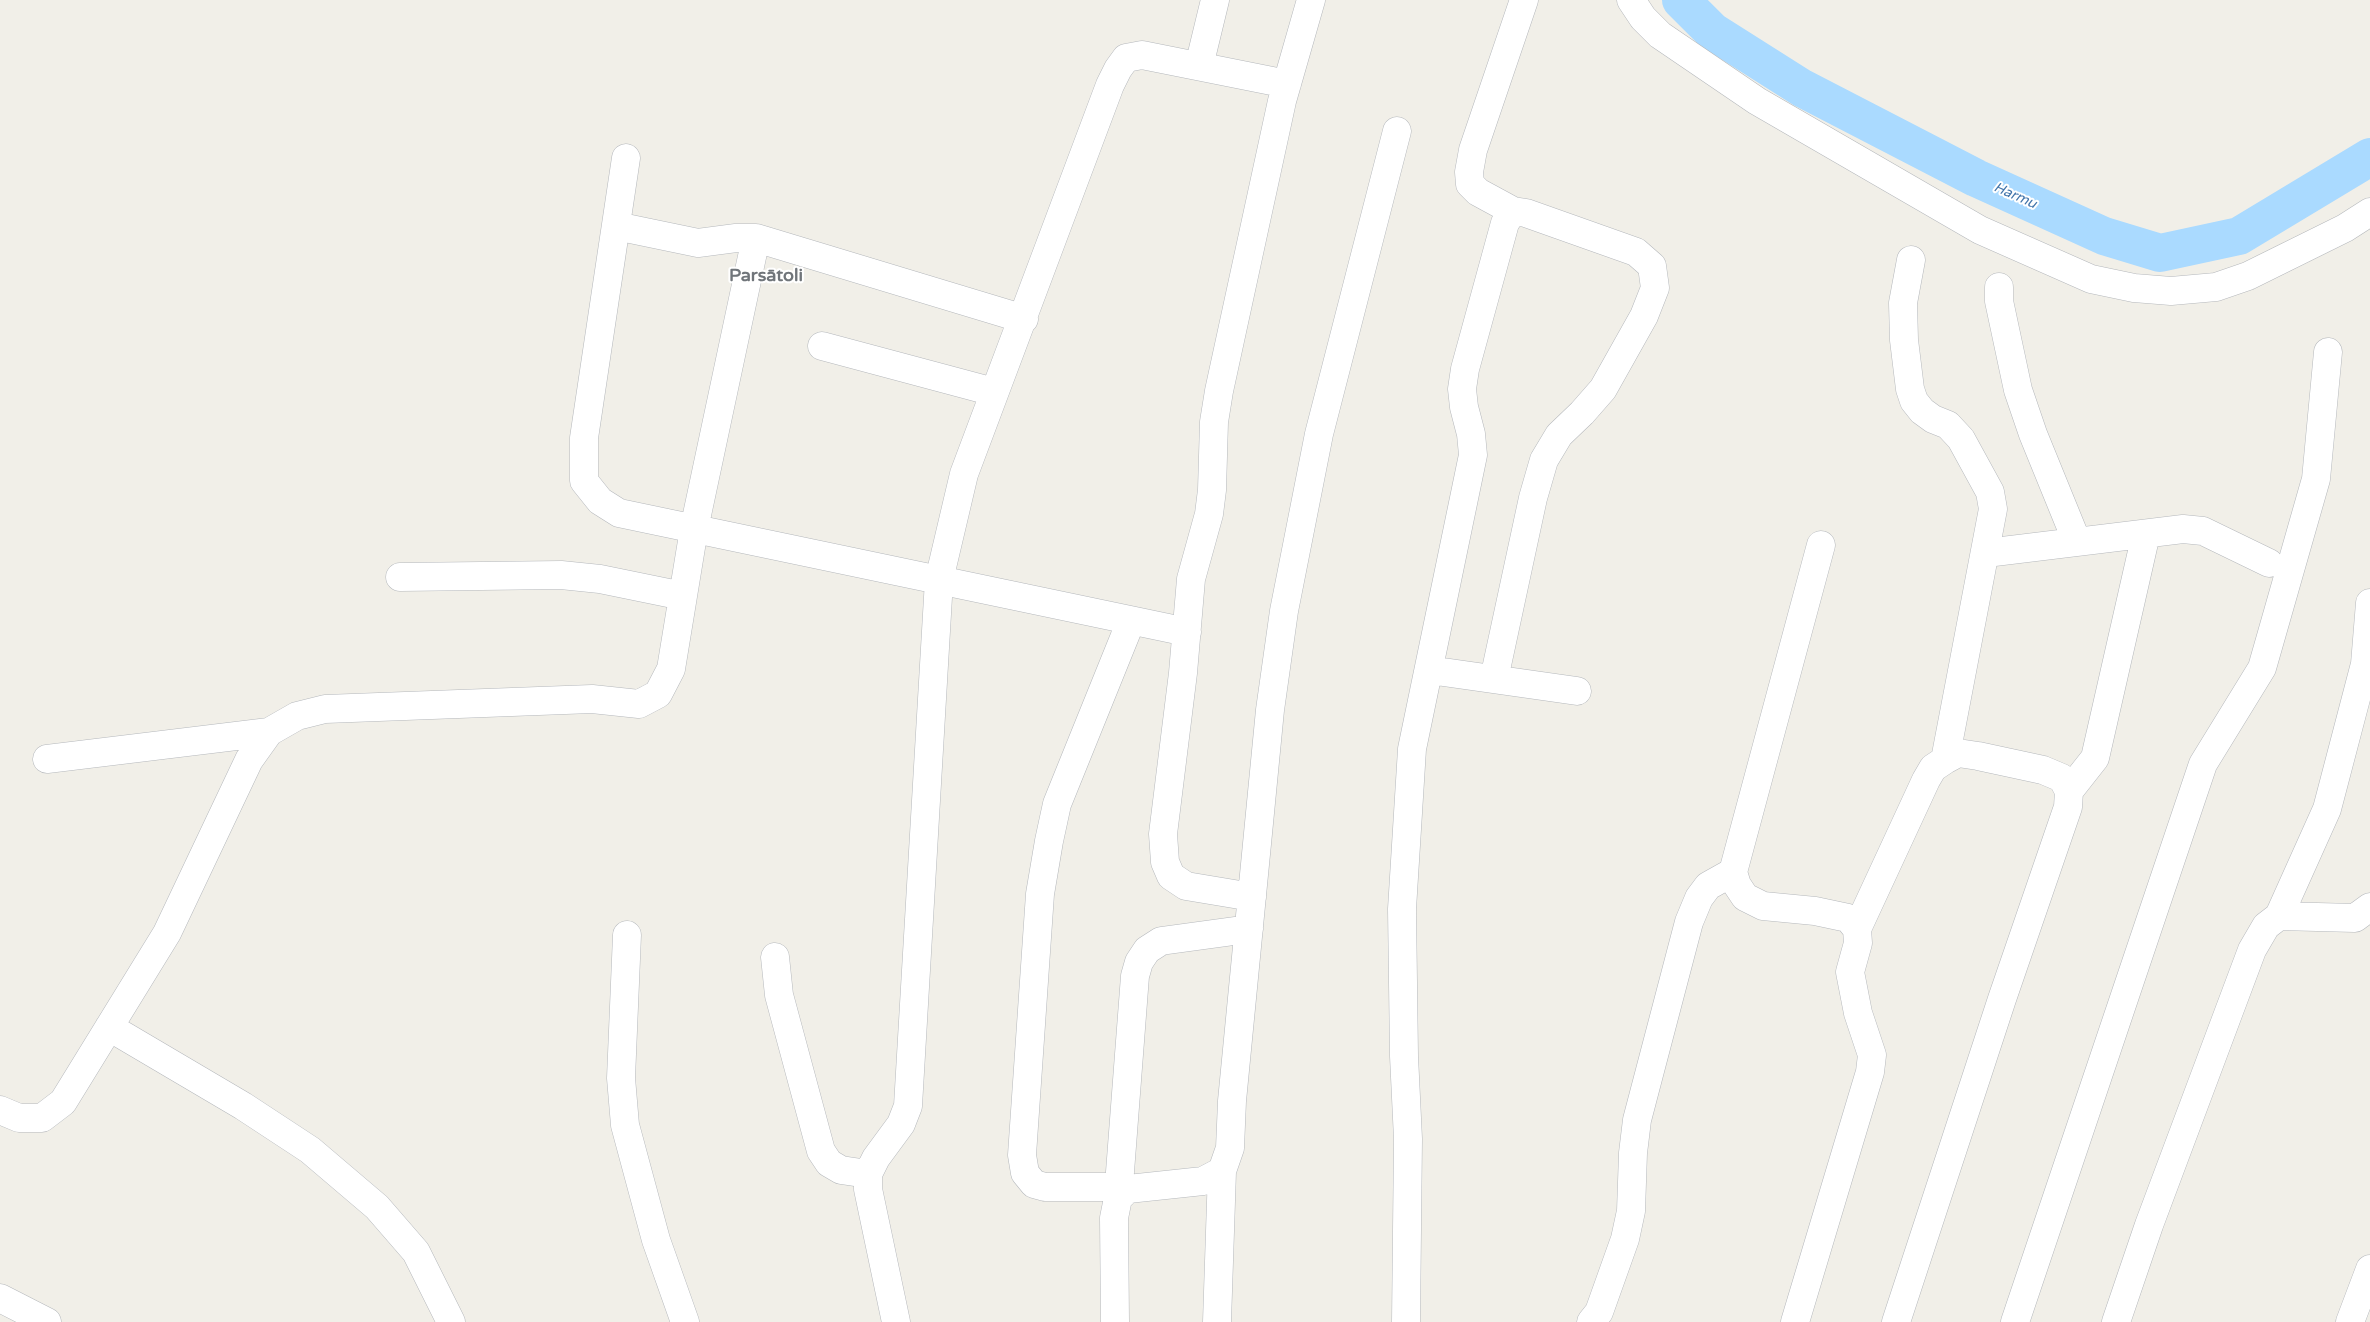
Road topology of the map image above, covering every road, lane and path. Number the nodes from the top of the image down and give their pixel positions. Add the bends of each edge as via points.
1 (1215, 0) edge
2 (1311, 0) edge
3 (1524, 0) edge
4 (1631, 0) edge
5 (1198, 66) junction
6 (1287, 84) junction
7 (1397, 131) dead end
8 (626, 158) dead end
9 (1513, 211) junction
10 (2370, 212) edge
11 (616, 226) junction
12 (756, 238) junction
13 (1911, 260) dead end
14 (1998, 288) dead end
15 (1024, 318) junction
16 (822, 346) dead end
17 (2328, 352) dead end
18 (994, 392) junction
19 (694, 529) junction
20 (2146, 534) junction
21 (2077, 542) junction
22 (1821, 545) dead end
23 (1986, 553) junction
24 (2269, 562) dead end
25 (400, 577) dead end
26 (939, 580) junction
27 (683, 596) junction
28 (2370, 603) edge
29 (1131, 621) junction
30 (1187, 632) junction
31 (1429, 670) junction
32 (1494, 679) junction
33 (1577, 691) dead end
34 (269, 732) junction
35 (47, 759) dead end
36 (1945, 760) junction
37 (2069, 791) junction
38 (1733, 872) junction
39 (1252, 897) junction
40 (2370, 907) edge
41 (2280, 916) junction
42 (1248, 929) junction
43 (1857, 929) junction
44 (627, 935) dead end
45 (775, 957) dead end
46 (109, 1027) junction
47 (0, 1110) edge
48 (1222, 1171) junction
49 (868, 1174) junction
50 (1119, 1192) junction
51 (2370, 1269) edge
52 (0, 1298) edge
53 (47, 1322) edge
54 (451, 1322) edge
55 (685, 1322) edge
56 (896, 1322) edge
57 (1115, 1322) edge
58 (1217, 1322) edge
59 (1406, 1322) edge
60 (1592, 1322) edge
61 (1795, 1322) edge
62 (1896, 1322) edge
63 (2015, 1322) edge
64 (2116, 1322) edge
65 (2350, 1322) edge

1 - 5 street
2 - 6 street
3 - 9 street via 1473,150 1469,172 1470,184 1478,192
4 - 10 street via 1660,35 1757,101 1980,230 2092,279 2171,292 2216,286 2248,276 2345,228
5 - 6 street
5 - 15 street via 1142,55 1126,58 1118,69
6 - 30 street via 1219,391 1209,514 1192,579
7 - 39 street via 1319,434 1284,611 1270,710
8 - 11 street
9 - 31 street via 1505,223 1465,369 1462,389 1473,455
9 - 32 street via 1636,252 1652,266 1655,288 1644,316 1603,389 1559,435 1544,460
11 - 12 street via 698,243
11 - 19 street via 584,438 584,480 600,501 619,513
12 - 15 street
12 - 19 street
13 - 23 street via 1903,302 1910,389 1922,411 1948,425 1960,439 1990,492 1993,509
14 - 21 street via 2018,390
15 - 18 street
16 - 18 street
17 - 63 street via 2316,479 2262,668 2203,764
18 - 26 street via 964,474
19 - 26 street
19 - 27 street
20 - 21 street
20 - 24 street via 2182,529 2203,531
20 - 37 street via 2095,758
21 - 23 street
22 - 38 street
23 - 36 street
25 - 27 street via 561,575 600,579
26 - 29 street
26 - 49 street via 908,1106 901,1124
27 - 34 street via 671,669 658,694 639,704 592,699 325,709 297,716
28 - 41 street via 2365,664 2327,808
29 - 30 street
29 - 50 street via 1058,804 1047,850 1040,894 1022,1155 1025,1173 1034,1184
30 - 39 street via 1163,834 1165,862 1170,876 1186,886
31 - 32 street
31 - 59 street via 1412,749 1402,909 1408,1140
32 - 33 street
34 - 35 street
34 - 46 street via 249,760 167,933
36 - 37 street via 1958,753 2043,770 2062,778
36 - 43 street via 1933,768 1926,780
37 - 62 street via 2068,807
38 - 43 street via 1745,897 1763,906 1848,918
38 - 60 street via 1708,886 1699,898 1690,922 1637,1120 1631,1211 1625,1239 1599,1312
39 - 42 street
40 - 41 street via 2355,918
41 - 64 street via 2266,926 2252,950
42 - 48 street via 1230,1148
42 - 50 street via 1161,941 1147,950 1139,962 1134,976
43 - 61 street via 1858,943 1850,972 1858,1013 1872,1055 1870,1072
44 - 55 street via 621,1078 625,1125 656,1240
45 - 49 street via 779,995 821,1151 829,1163 841,1170
46 - 47 street via 63,1102 42,1118 19,1118
46 - 54 street via 243,1106 310,1150 377,1207 416,1252
48 - 50 street via 1203,1181
48 - 58 street
49 - 56 street via 868,1189
50 - 57 street via 1114,1218
51 - 65 street
52 - 53 street

